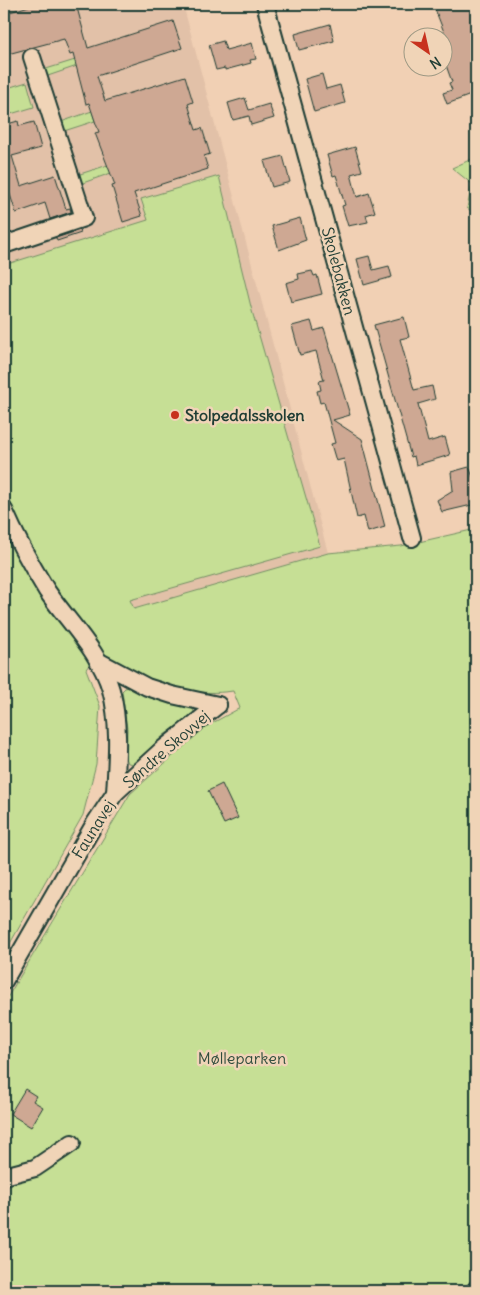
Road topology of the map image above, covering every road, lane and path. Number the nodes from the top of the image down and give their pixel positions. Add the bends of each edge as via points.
1 (265, 4) edge
2 (32, 57) dead end
3 (4, 245) edge
4 (4, 510) edge
5 (412, 538) dead end
6 (98, 661) junction
7 (218, 704) joint
8 (116, 793) junction
9 (4, 981) edge
10 (72, 1143) dead end
11 (4, 1176) edge

1 - 5 street, Skolebakken
2 - 3 street via 84,218
4 - 6 street, Faunavej via 47,590
6 - 7 street, Faunavej via 147,687
6 - 8 street, Faunavej via 115,712
7 - 8 street, Søndre Skovvej via 162,749
8 - 9 street, Faunavej via 95,823
10 - 11 street via 35,1168

